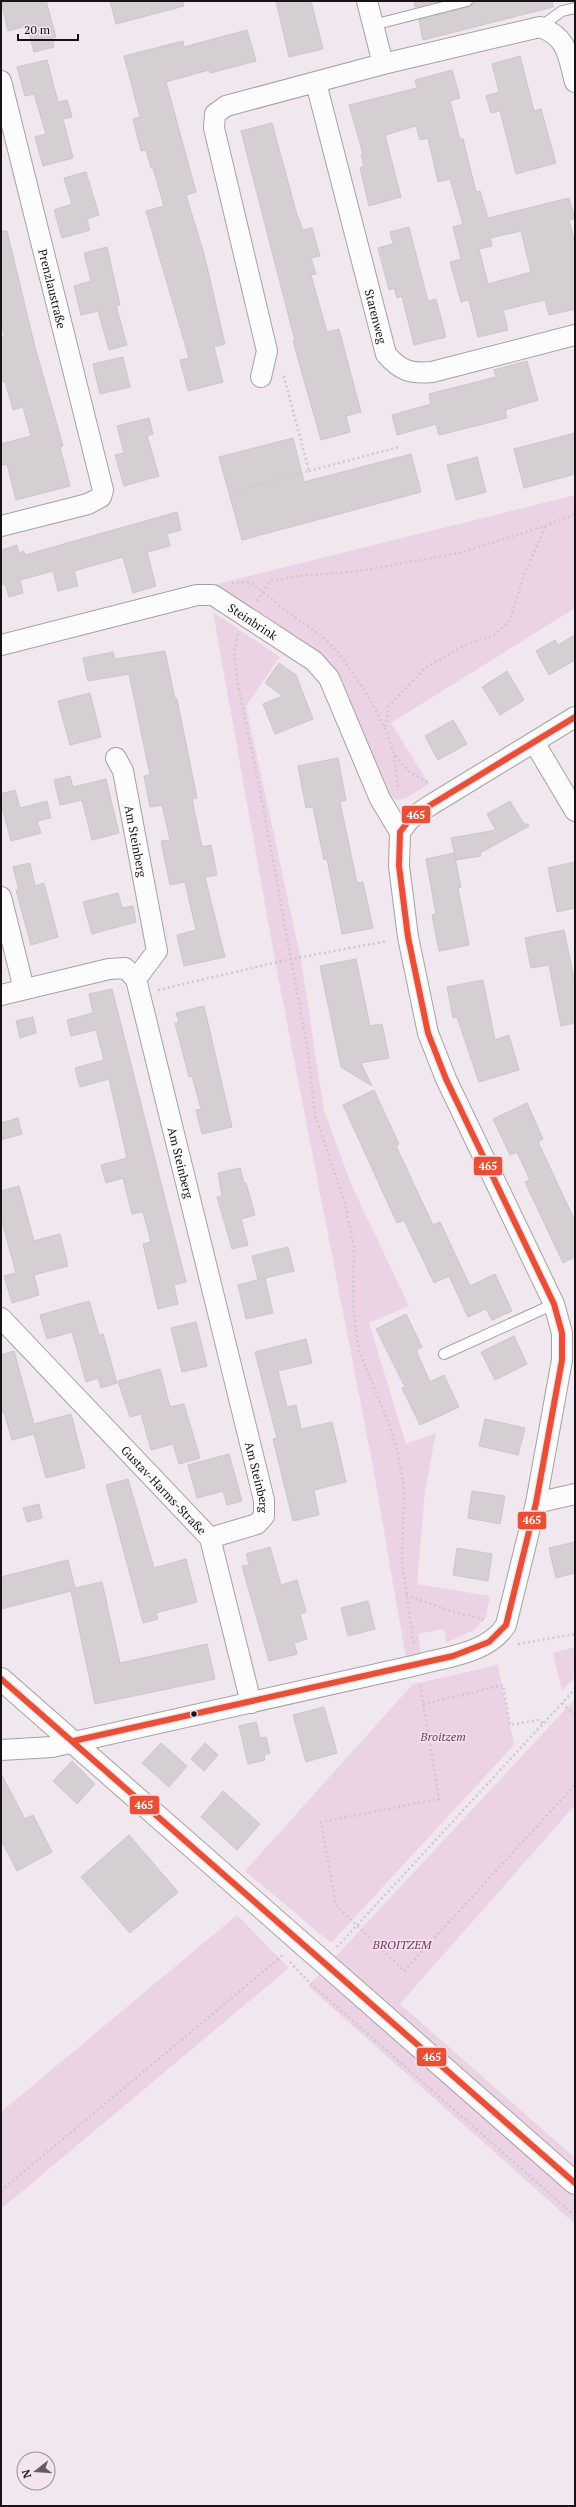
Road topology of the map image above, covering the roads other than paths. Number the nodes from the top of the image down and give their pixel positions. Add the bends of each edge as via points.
1 (367, 1) edge
2 (467, 1) edge
3 (575, 8) edge
4 (373, 25) junction
5 (540, 27) junction
6 (383, 64) junction
7 (1, 81) edge
8 (575, 82) edge
9 (316, 83) junction
10 (575, 335) edge
11 (262, 375) road end
12 (1, 526) edge
13 (1, 645) edge
14 (575, 717) edge
15 (534, 742) junction
16 (116, 758) dead end
17 (575, 811) edge
18 (400, 832) junction
19 (1, 897) edge
20 (138, 986) junction
21 (24, 990) junction
22 (1, 995) edge
23 (554, 1304) junction
24 (1, 1318) edge
25 (444, 1354) dead end
26 (575, 1494) edge
27 (536, 1503) junction
28 (210, 1538) junction
29 (1, 1679) edge
30 (251, 1703) junction
31 (73, 1741) junction
32 (1, 1750) edge
33 (575, 2183) edge

1 - 4 street
2 - 4 lane
3 - 5 lane via 562,11
4 - 6 street
5 - 6 street
5 - 8 street via 556,34 562,41
6 - 9 street
7 - 12 street, Prenzlaustraße via 101,480 102,497 88,504
9 - 10 street, Starenweg via 386,354 396,366 409,373 432,372
9 - 11 street via 226,106 215,114 214,128 267,351
13 - 18 street, Steinbrink via 198,595 213,595 314,661 329,678 380,799
14 - 15 street
15 - 17 street
15 - 18 street via 429,806 410,819
16 - 20 street, Am Steinberg via 123,771 157,951
18 - 23 street via 399,866 408,937 428,1033 446,1079
19 - 21 street
20 - 21 street via 125,968 109,969
20 - 28 street, Am Steinberg via 264,1500 264,1516 257,1524
21 - 22 street
23 - 25 lane
23 - 27 street via 562,1333 562,1360
24 - 28 street, Gustav-Harms-Straße
26 - 27 street
27 - 30 street via 506,1625 501,1634 471,1651
28 - 30 street, Gustav-Harms-Straße
29 - 31 street
30 - 31 street
31 - 32 street via 52,1747
31 - 33 street

